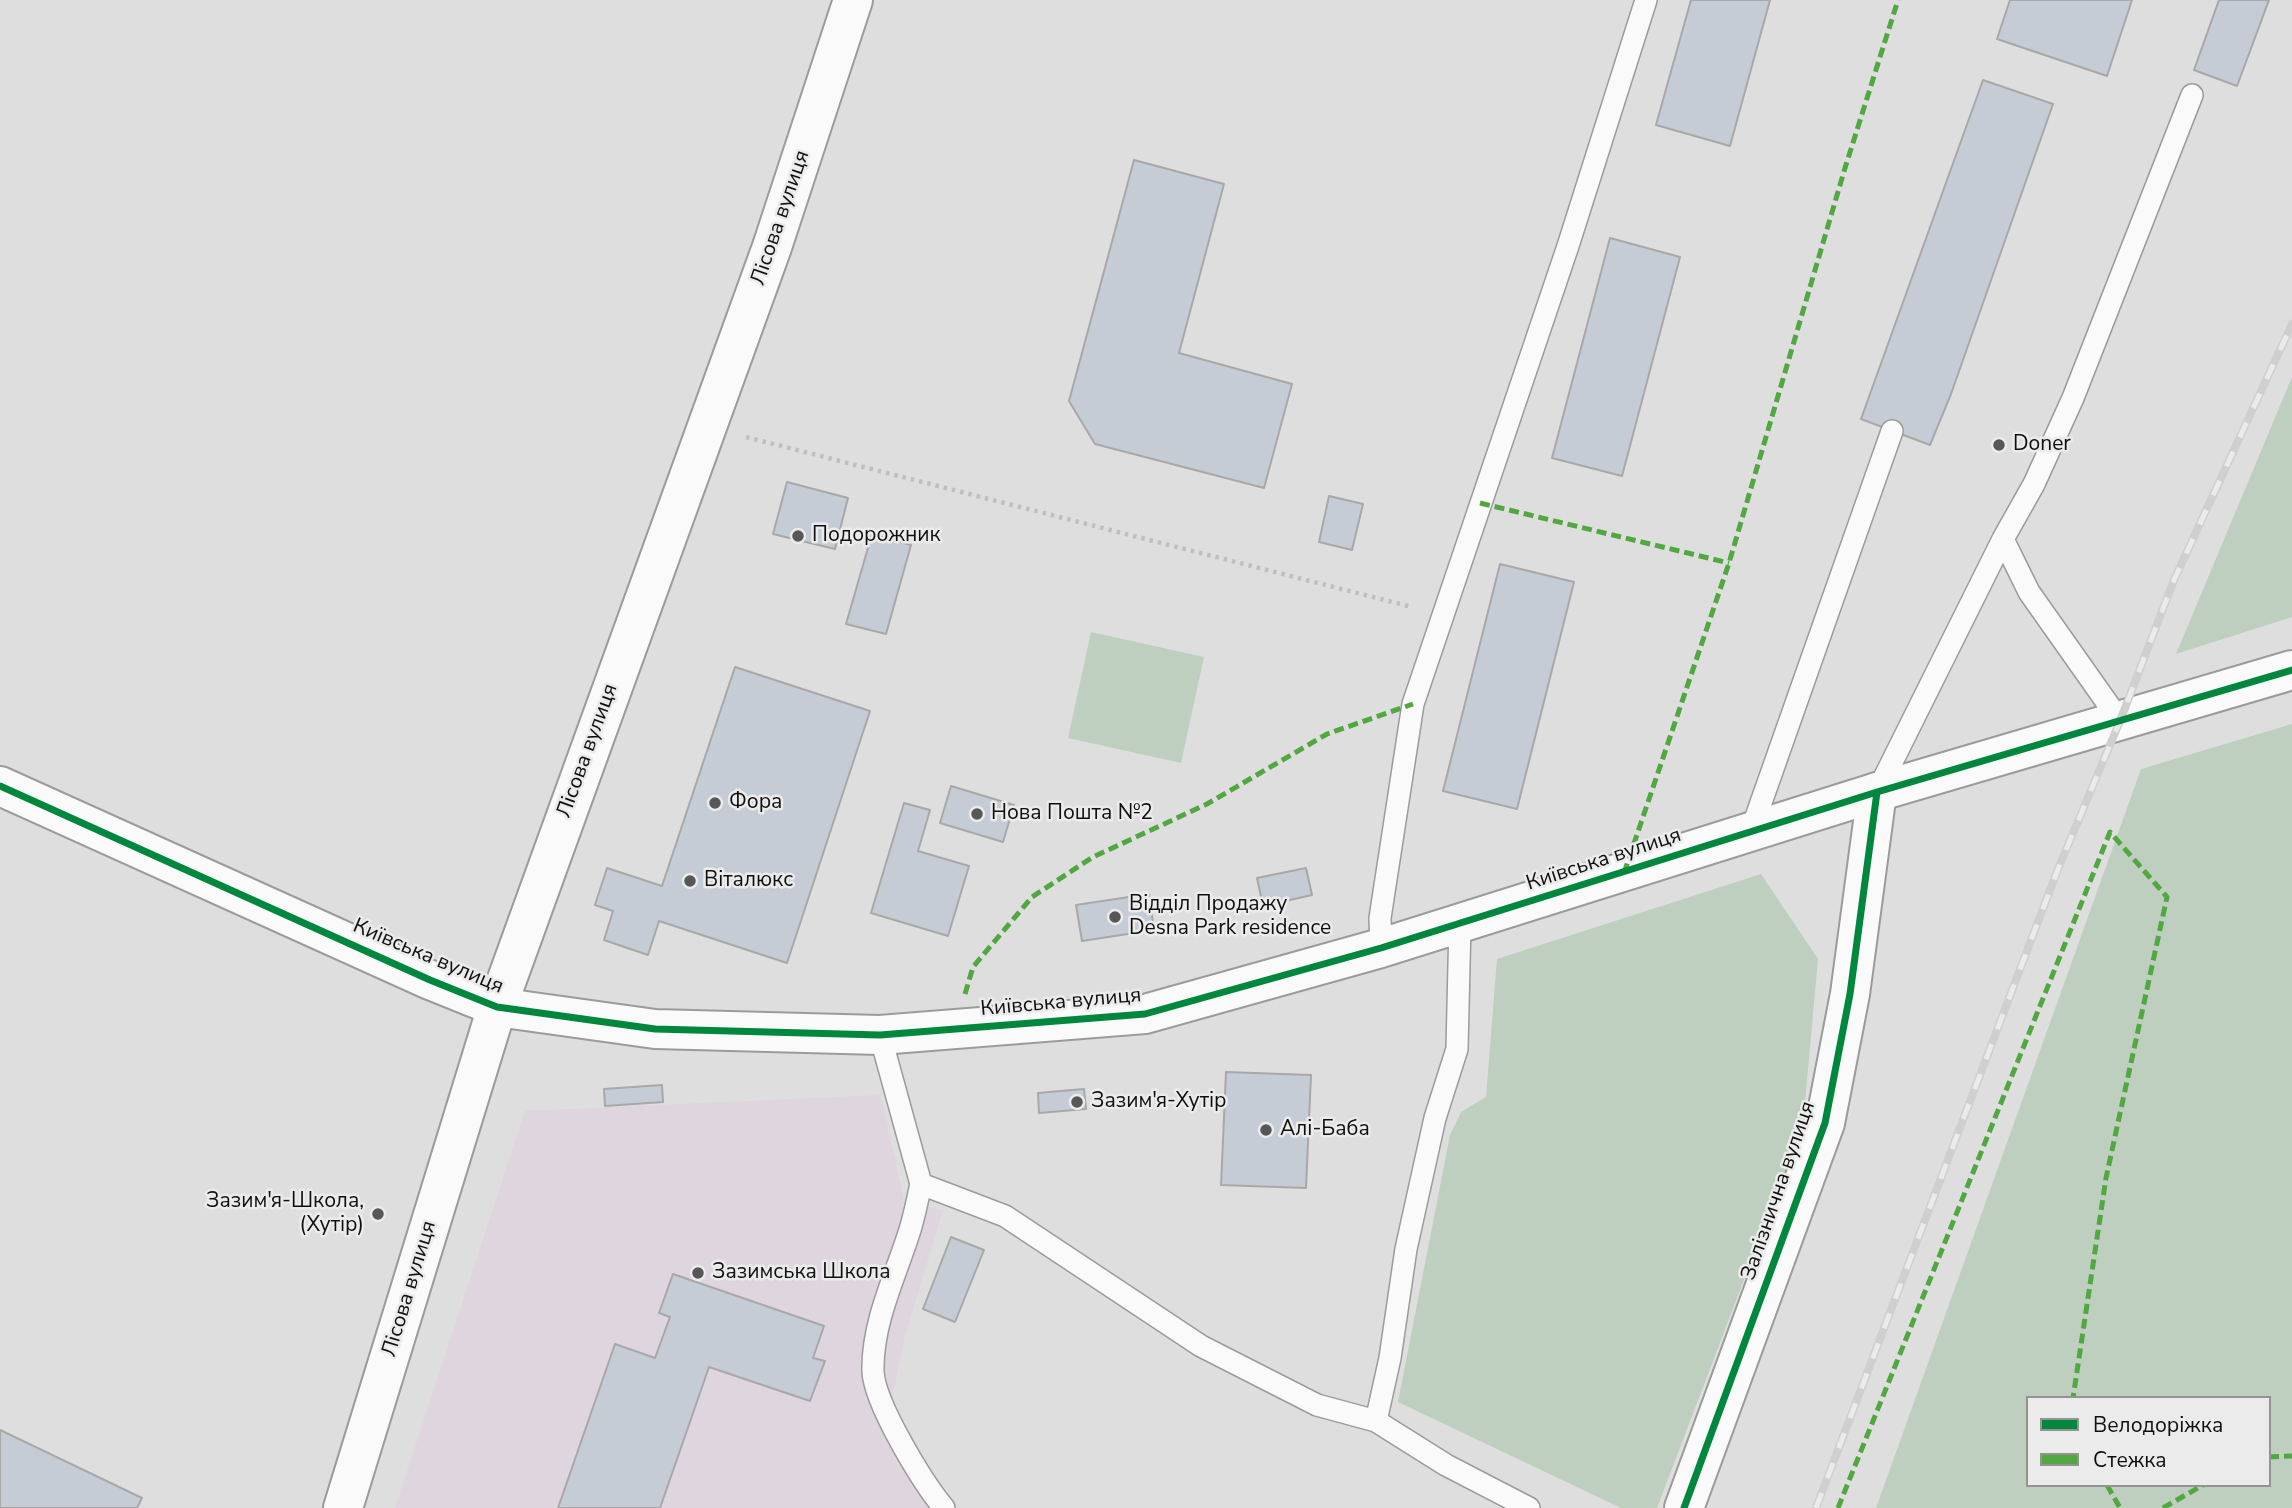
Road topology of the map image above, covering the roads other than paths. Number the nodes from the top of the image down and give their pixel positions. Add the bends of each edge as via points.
1 (853, 0) edge
2 (1646, 0) edge
3 (2192, 95) dead end
4 (1892, 431) dead end
5 (2003, 539) junction
6 (2292, 670) edge
7 (2120, 721) junction
8 (0, 786) edge
9 (1877, 792) junction
10 (1751, 831) junction
11 (1460, 923) junction
12 (1381, 948) junction
13 (497, 1007) junction
14 (880, 1035) junction
15 (921, 1184) junction
16 (1376, 1421) junction
17 (343, 1508) edge
18 (944, 1508) edge
19 (1529, 1508) edge
20 (1684, 1508) edge

1 - 13 street, Лісова вулиця via 772,247
2 - 12 lane via 1413,704 1380,918
3 - 5 lane via 2073,398
4 - 10 lane
5 - 7 lane via 2029,592
5 - 9 lane
6 - 7 street, Київська вулиця
7 - 9 street, Київська вулиця
8 - 13 street, Київська вулиця
9 - 10 street, Київська вулиця
9 - 20 street, Залізнична вулиця via 1850,994 1825,1123
10 - 11 street, Київська вулиця
11 - 12 street, Київська вулиця
11 - 16 lane via 1457,1049 1434,1118 1408,1236
12 - 14 street, Київська вулиця via 1145,1014
13 - 14 street, Київська вулиця via 655,1029
13 - 17 street, Лісова вулиця
14 - 15 lane
15 - 16 lane via 1005,1216 1201,1346 1317,1405
15 - 18 lane via 877,1329 873,1373 886,1412 929,1491
16 - 19 lane via 1446,1465

